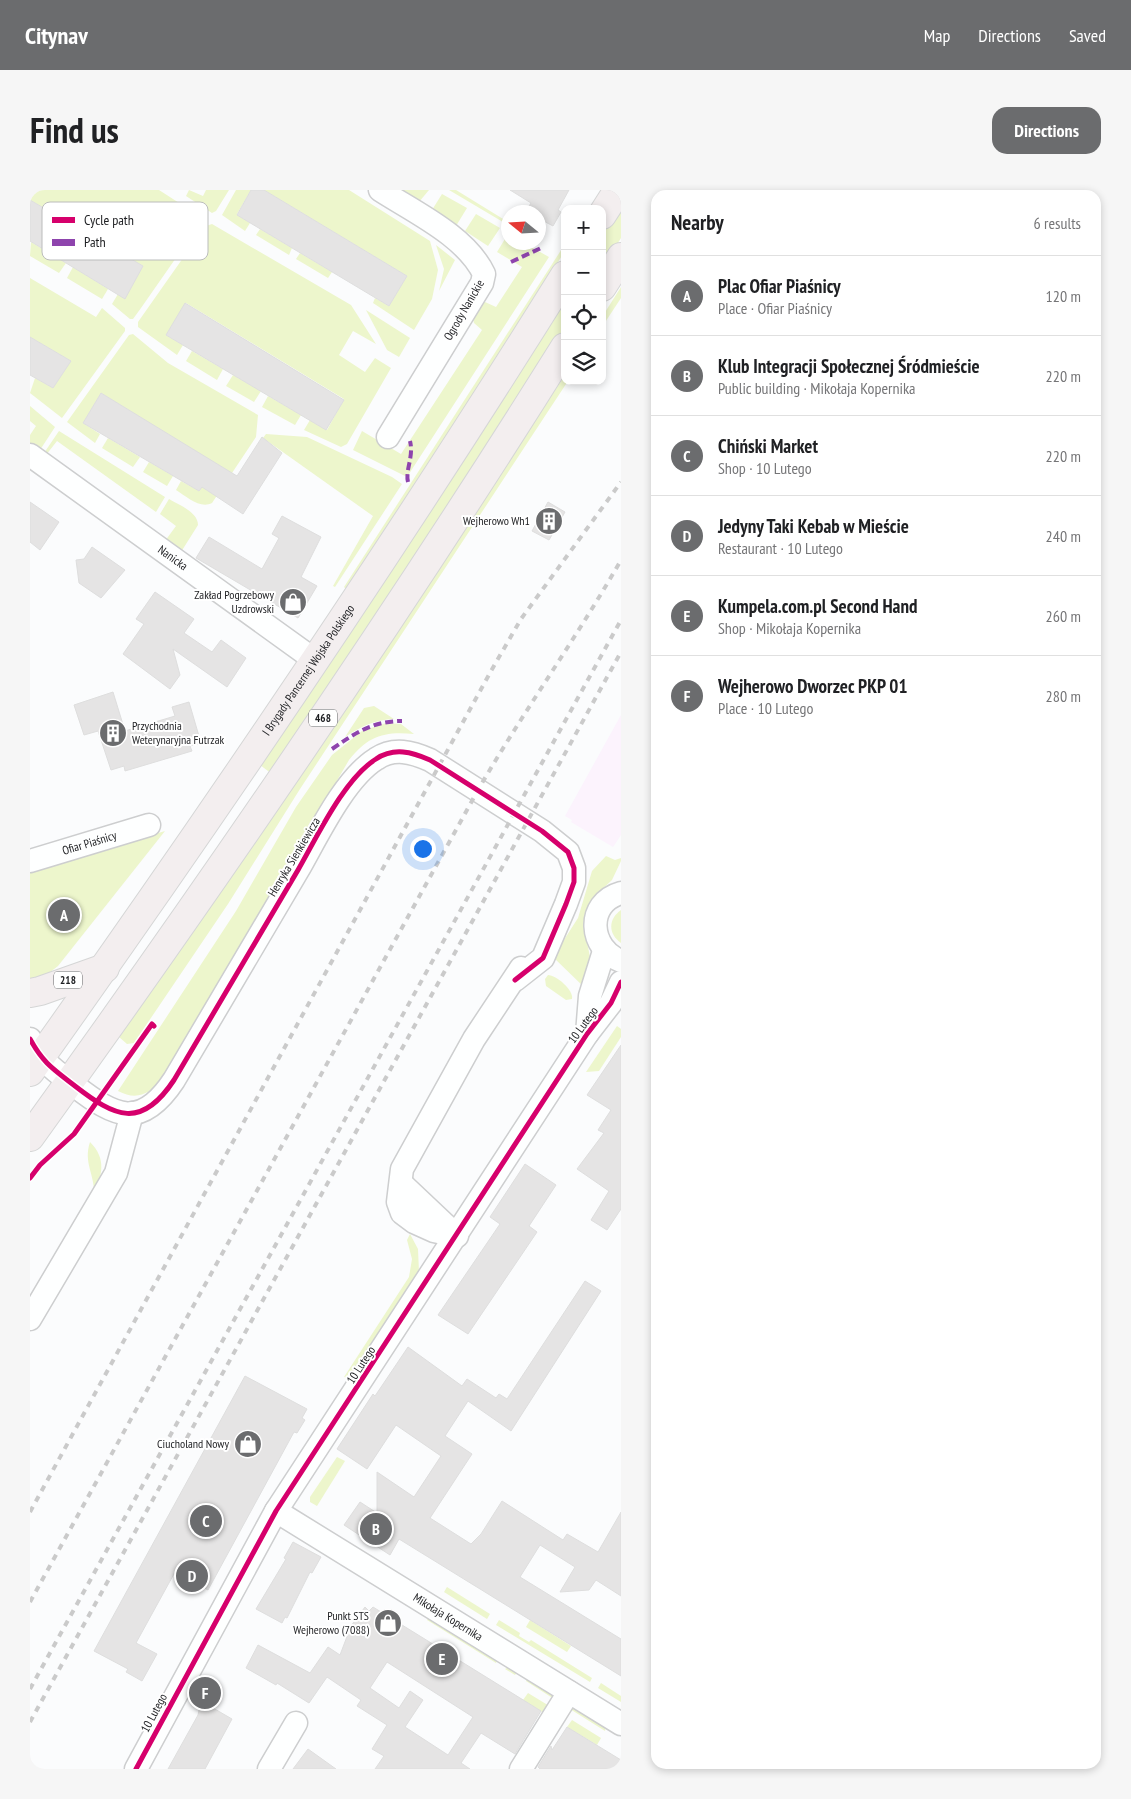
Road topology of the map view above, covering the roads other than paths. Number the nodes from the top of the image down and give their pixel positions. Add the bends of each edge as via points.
1 (380, 190) edge
2 (618, 190) edge
3 (606, 209) edge
4 (621, 258) edge
5 (561, 281) edge
6 (606, 281) edge
7 (561, 353) edge
8 (388, 437) dead end
9 (30, 455) edge
10 (316, 661) junction
11 (149, 825) dead end
12 (30, 861) edge
13 (620, 891) edge
14 (612, 956) edge
15 (105, 968) junction
16 (621, 982) edge
17 (30, 993) edge
18 (587, 1034) junction
19 (32, 1056) edge
20 (70, 1082) junction
21 (132, 1113) junction
22 (30, 1137) edge
23 (457, 1236) junction
24 (30, 1319) edge
25 (276, 1511) junction
26 (569, 1692) junction
27 (296, 1723) dead end
28 (621, 1724) edge
29 (136, 1769) edge
30 (269, 1769) edge
31 (521, 1769) edge

1 - 8 street, Ogrody Nanickie via 464,245 484,274 482,283
2 - 3 main road
4 - 6 main road
5 - 10 main road, I Brygady Pancernej Wojska Polskiego
7 - 20 main road, 468 via 363,658 232,852
9 - 10 street, Nanicka
10 - 15 main road, I Brygady Pancernej Wojska Polskiego
11 - 12 street, Ofiar Piaśnicy
13 - 14 street via 600,908 596,918 596,935
14 - 18 street, 10 Lutego via 590,996
15 - 17 main road, 218
15 - 19 main road, I Brygady Pancernej Wojska Polskiego
16 - 18 street, 10 Lutego via 611,1003
18 - 23 street, 10 Lutego
19 - 20 street, I Brygady Pancernej Wojska Polskiego
20 - 21 street via 111,1110
20 - 22 main road, 468
21 - 23 street, Henryka Sienkiewicza via 149,1108 165,1093 355,776 378,757 390,752 404,751 430,760 542,831 568,852 574,868 574,882 543,958 516,980 474,1039 402,1169 398,1202 402,1213 434,1231
21 - 24 street via 116,1173
23 - 25 street, 10 Lutego
25 - 26 street, Mikołaja Kopernika
25 - 29 street, 10 Lutego
26 - 28 street, Mikołaja Kopernika
26 - 31 street
27 - 30 street

